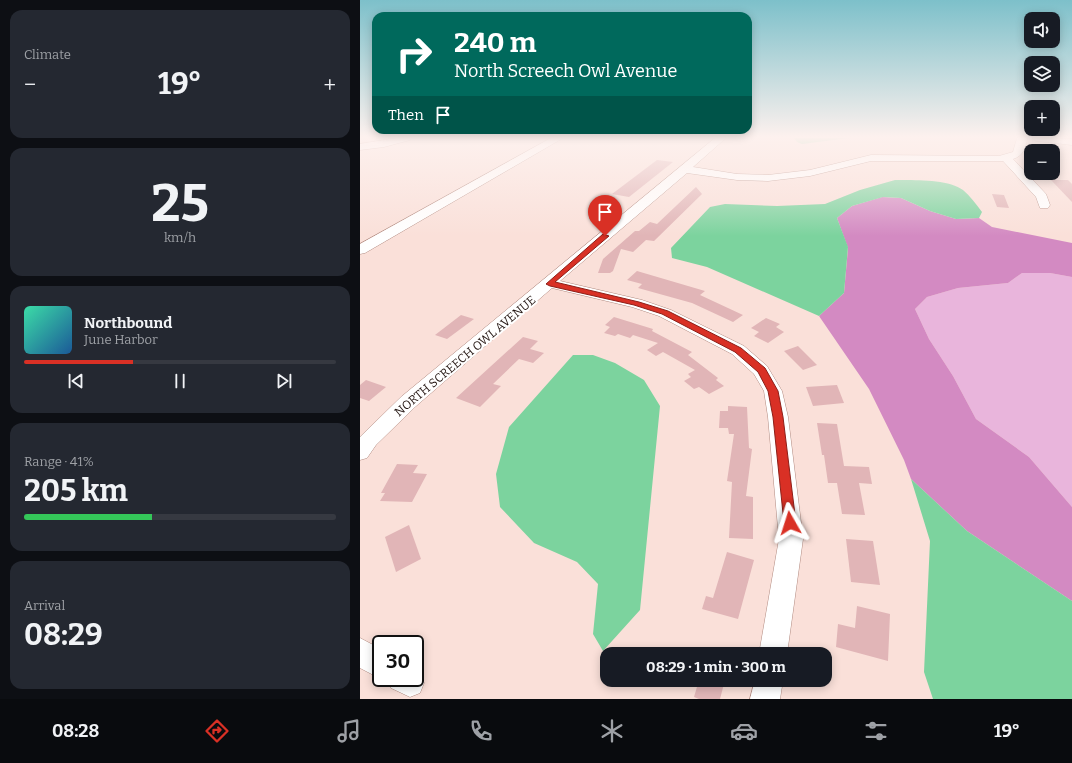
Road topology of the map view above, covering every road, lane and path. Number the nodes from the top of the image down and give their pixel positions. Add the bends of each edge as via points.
1 (500, 171) edge
2 (682, 171) edge
3 (695, 171) edge
4 (820, 171) edge
5 (1018, 171) edge
6 (1044, 205) dead end
7 (360, 250) edge
8 (550, 284) junction
9 (360, 452) edge
10 (775, 647) edge
11 (360, 652) edge
12 (372, 659) edge
13 (768, 687) edge
14 (765, 699) edge

1 - 7 street
2 - 8 street, NORTH SCREECH OWL AVENUE
3 - 4 street via 737,177 768,178
5 - 6 street via 1042,196
8 - 9 street, NORTH SCREECH OWL AVENUE via 408,402
8 - 10 street via 636,303 665,313 738,350 761,370 773,391 778,417 792,539
11 - 12 street
13 - 14 street

